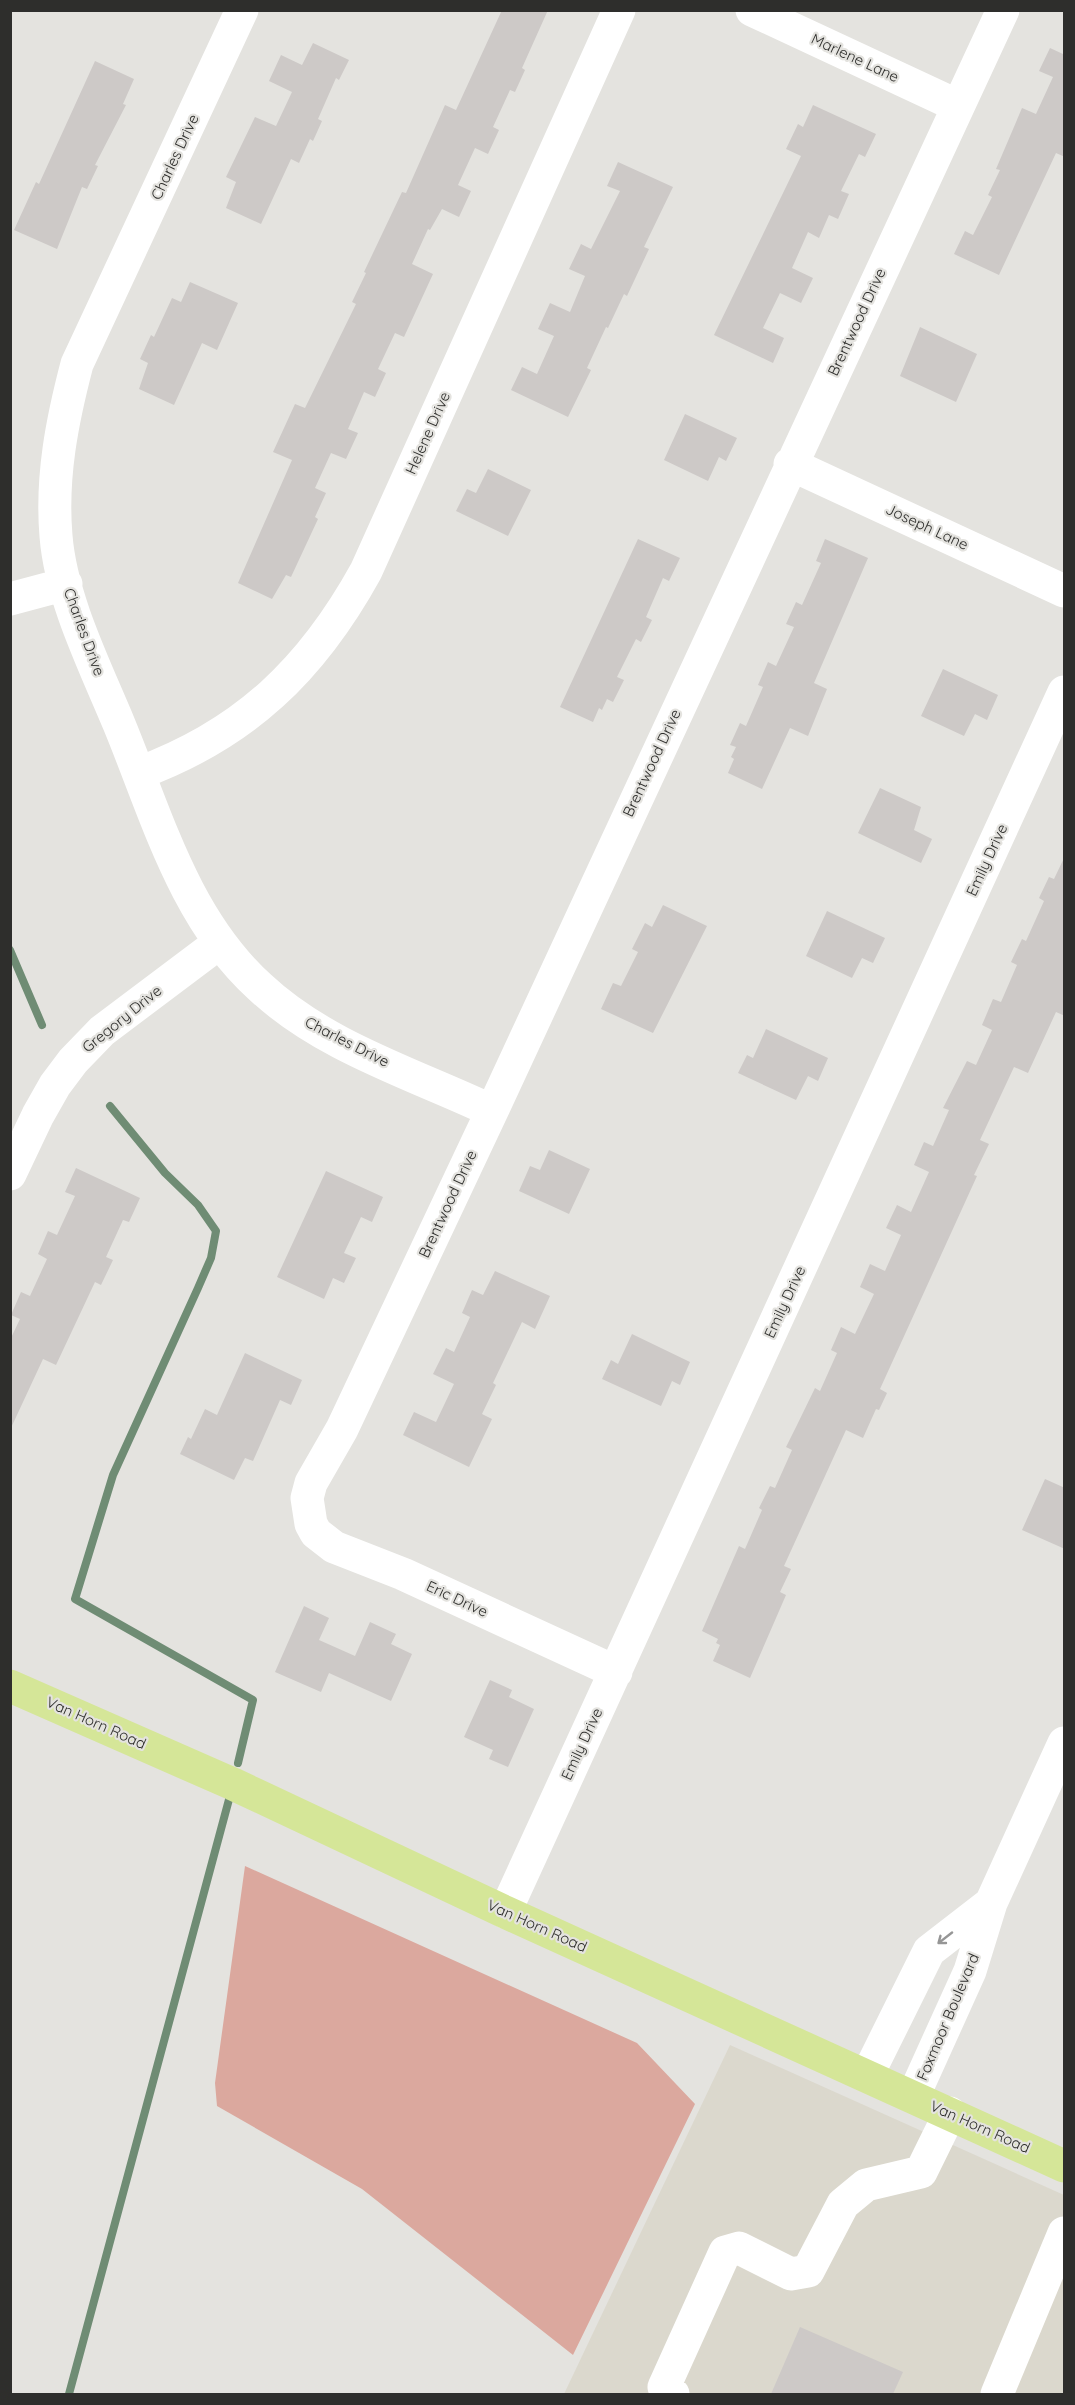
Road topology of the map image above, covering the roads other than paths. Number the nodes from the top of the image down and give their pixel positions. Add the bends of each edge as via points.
1 (242, 10) edge
2 (619, 10) edge
3 (752, 10) edge
4 (1003, 10) edge
5 (958, 106) junction
6 (790, 464) junction
7 (66, 584) junction
8 (1065, 591) edge
9 (10, 599) edge
10 (1065, 692) edge
11 (139, 773) junction
12 (219, 943) junction
13 (492, 1111) junction
14 (10, 1174) edge
15 (308, 1516) joint
16 (616, 1672) junction
17 (10, 1686) edge
18 (1065, 1743) edge
19 (991, 1902) junction
20 (505, 1912) junction
21 (867, 2076) junction
22 (913, 2097) junction
23 (950, 2114) junction
24 (1065, 2166) edge
25 (1065, 2233) edge
26 (659, 2392) edge
27 (998, 2394) edge

1 - 7 street, Charles Drive via 77,364 62,421 54,497 56,539
2 - 11 street, Helene Drive via 353,594 303,665 261,705 222,733
3 - 5 street, Marlene Lane
4 - 5 street, Brentwood Drive
5 - 6 street, Brentwood Drive
6 - 8 street, Joseph Lane
6 - 13 street, Brentwood Drive
7 - 9 street
7 - 11 street, Charles Drive
10 - 16 street, Emily Drive
11 - 12 street, Charles Drive via 180,875
12 - 13 street, Charles Drive via 260,988 308,1024
12 - 14 street, Gregory Drive via 102,1031 73,1061 38,1115
13 - 15 street, Brentwood Drive via 342,1429 311,1484
15 - 16 street, Eric Drive via 316,1533 334,1547 403,1574
16 - 20 street, Emily Drive
17 - 20 main road, Van Horn Road via 243,1789
18 - 19 street, Foxmoor Boulevard
19 -> 21 street, Foxmoor Boulevard via 929,1951
19 - 22 street, Foxmoor Boulevard via 970,1971
20 - 21 main road, Van Horn Road
21 - 22 main road, Van Horn Road
22 - 23 main road, Van Horn Road
23 - 24 main road, Van Horn Road
23 - 26 street via 921,2172 866,2185 843,2204 808,2271 791,2274 739,2248 725,2252
25 - 27 street

